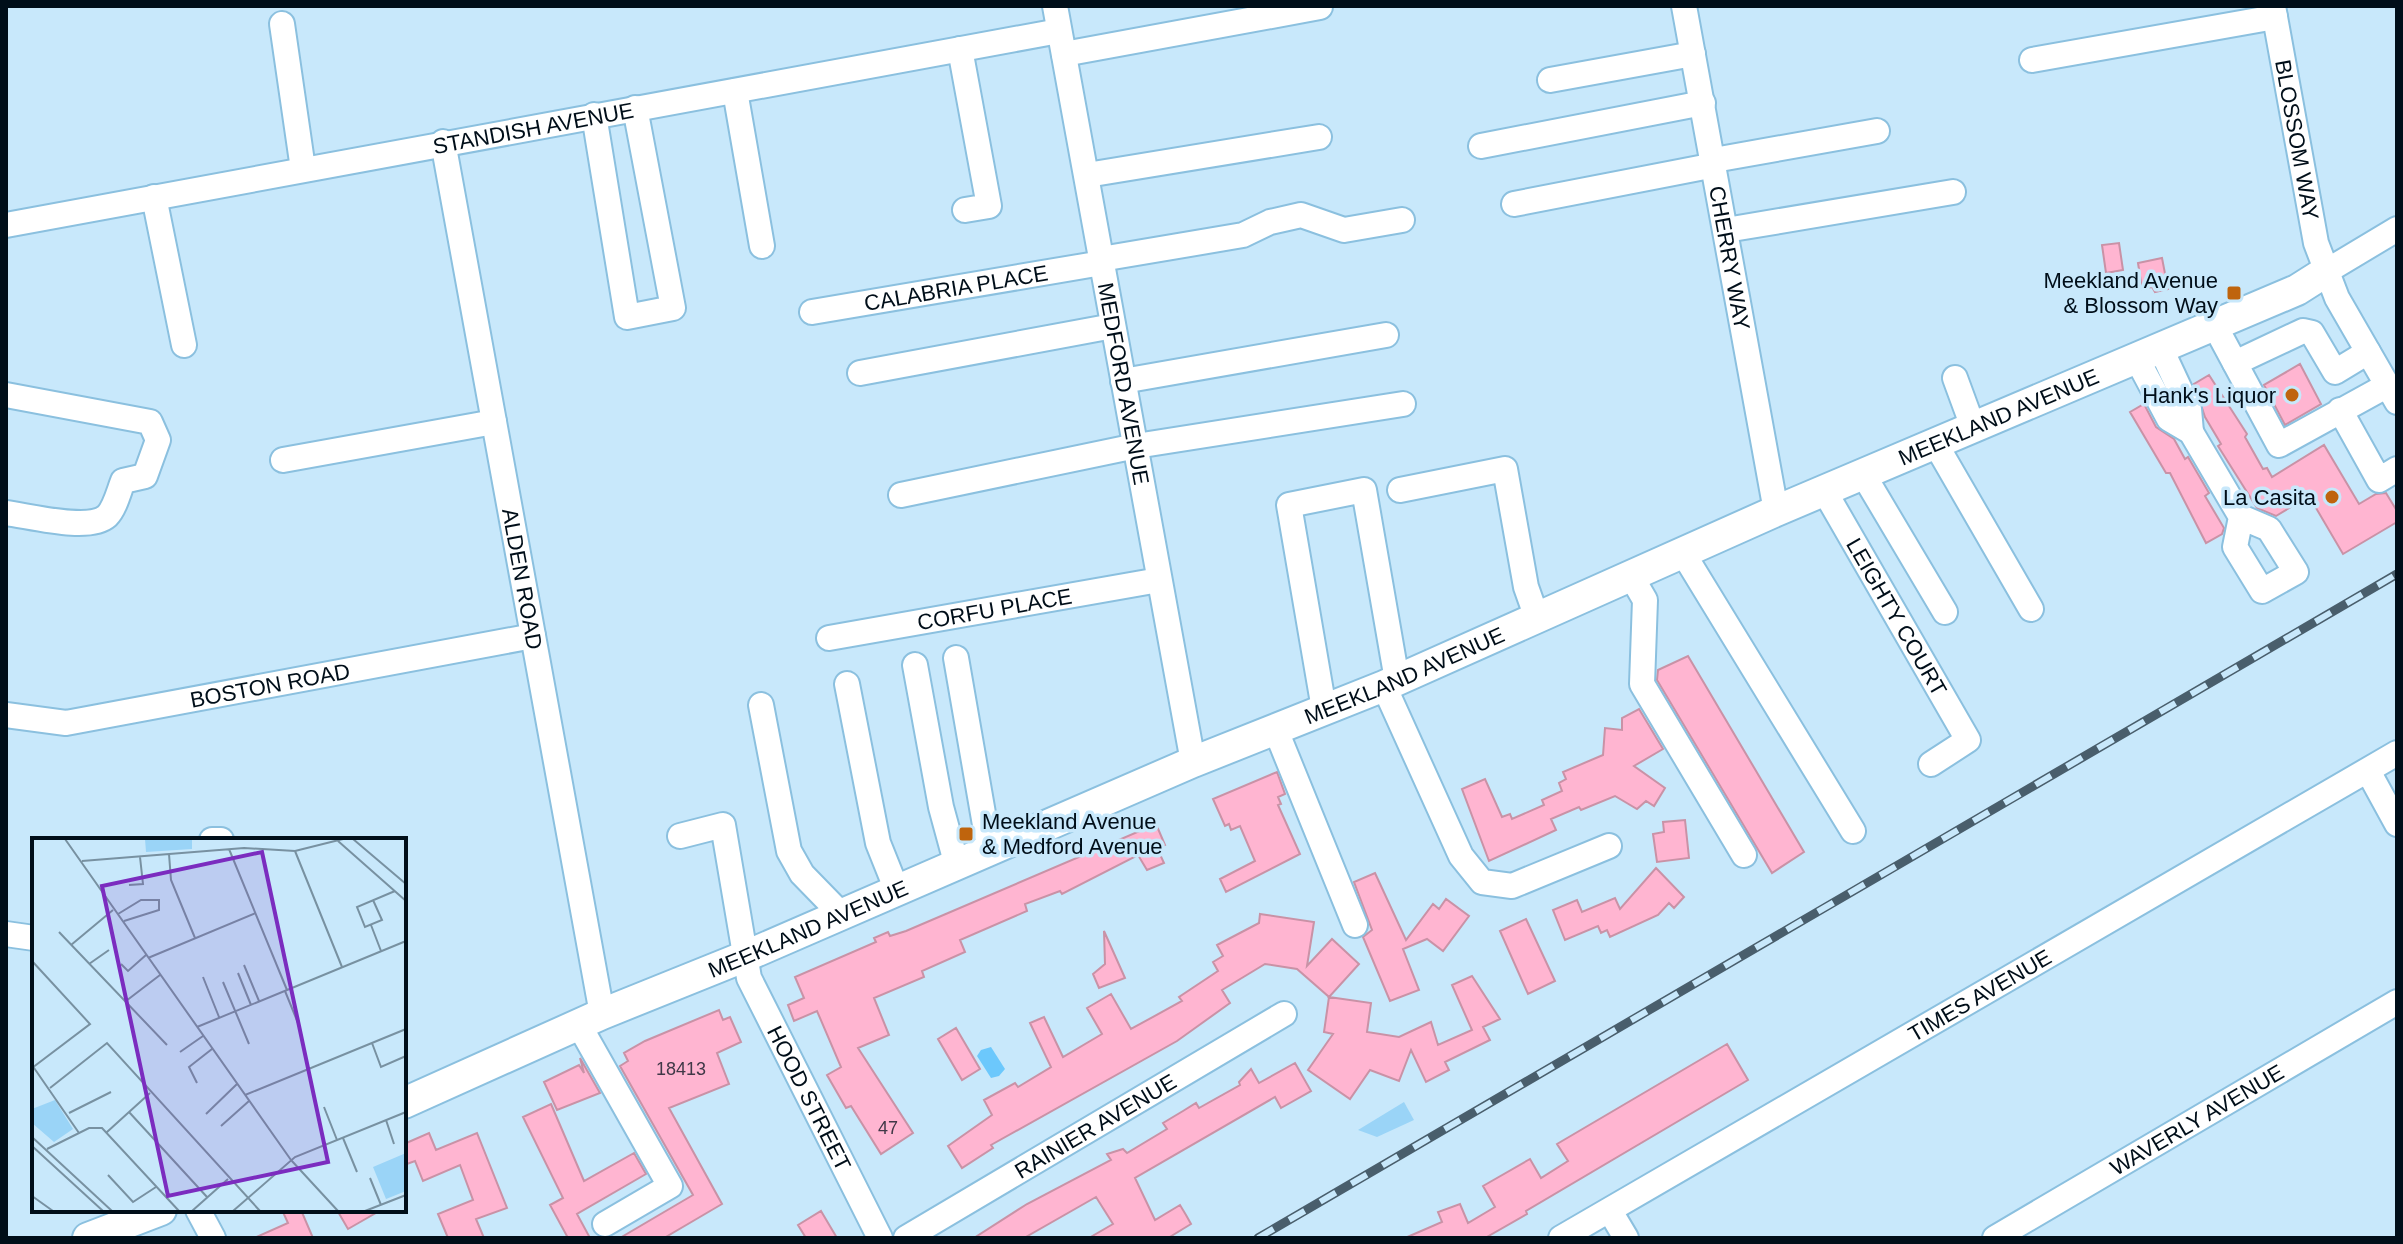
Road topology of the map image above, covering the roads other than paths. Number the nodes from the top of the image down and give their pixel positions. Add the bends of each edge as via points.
1 (1055, 6) edge
2 (1687, 6) edge
3 (1320, 7) edge
4 (2274, 11) edge
5 (282, 24) dead end
6 (1062, 43) junction
7 (960, 49) junction
8 (2032, 60) dead end
9 (1695, 61) junction
10 (1550, 80) dead end
11 (1612, 85) dead end
12 (735, 91) junction
13 (1703, 103) junction
14 (635, 108) junction
15 (594, 115) junction
16 (1877, 131) dead end
17 (1319, 137) dead end
18 (443, 142) junction
19 (1481, 146) dead end
20 (1714, 163) junction
21 (303, 169) junction
22 (1087, 175) junction
23 (1953, 192) dead end
24 (154, 197) junction
25 (1514, 204) dead end
26 (965, 210) dead end
27 (1402, 220) dead end
28 (6, 225) edge
29 (2397, 229) edge
30 (1726, 230) junction
31 (762, 246) dead end
32 (1101, 261) junction
33 (2327, 271) junction
34 (812, 312) dead end
35 (1113, 326) junction
36 (2215, 326) junction
37 (1386, 335) dead end
38 (184, 345) dead end
39 (2368, 352) junction
40 (2149, 354) junction
41 (2235, 363) junction
42 (860, 373) dead end
43 (1955, 378) dead end
44 (1123, 381) junction
45 (2392, 393) edge
46 (6, 395) edge
47 (1403, 404) dead end
48 (2340, 410) junction
49 (494, 422) junction
50 (1973, 427) junction
51 (1935, 443) junction
52 (1136, 446) junction
53 (283, 460) dead end
54 (2397, 469) edge
55 (1863, 474) junction
56 (1400, 490) dead end
57 (1825, 492) junction
58 (901, 495) dead end
59 (1776, 511) junction
60 (6, 513) edge
61 (2241, 517) dead end
62 (1683, 553) junction
63 (1631, 576) junction
64 (1159, 580) junction
65 (2031, 609) dead end
66 (1945, 612) dead end
67 (1537, 618) junction
68 (533, 636) junction
69 (829, 638) dead end
70 (956, 658) dead end
71 (915, 665) dead end
72 (1391, 683) junction
73 (847, 684) dead end
74 (761, 705) dead end
75 (1324, 709) junction
76 (6, 715) edge
77 (1275, 728) junction
78 (2397, 753) edge
79 (1193, 762) junction
80 (1931, 764) dead end
81 (2368, 771) junction
82 (2397, 824) edge
83 (1853, 831) dead end
84 (680, 836) dead end
85 (1609, 846) dead end
86 (989, 848) junction
87 (1744, 855) dead end
88 (956, 862) junction
89 (896, 888) junction
90 (840, 913) junction
91 (1355, 925) dead end
92 (6, 934) edge
93 (32, 938) edge
94 (746, 956) junction
95 (2397, 1002) edge
96 (1284, 1014) dead end
97 (590, 1019) junction
98 (406, 1102) edge
99 (1610, 1211) junction
100 (156, 1212) edge
101 (199, 1212) edge
102 (605, 1224) dead end
103 (88, 1238) edge
104 (213, 1238) edge
105 (880, 1238) edge
106 (906, 1238) edge
107 (1561, 1238) edge
108 (1626, 1238) edge
109 (1995, 1238) edge

1 - 6 street, MEDFORD AVENUE
2 - 9 street, CHERRY WAY
3 - 6 street, STANDISH AVENUE
4 - 8 street
4 - 33 street, BLOSSOM WAY via 2314,236
5 - 21 street
6 - 7 street, STANDISH AVENUE
6 - 22 street, MEDFORD AVENUE
7 - 12 street, STANDISH AVENUE
7 - 26 street via 989,206
9 - 10 street
9 - 11 street
9 - 13 street, CHERRY WAY
12 - 14 street, STANDISH AVENUE
12 - 31 street
13 - 19 street
13 - 20 street, CHERRY WAY
14 - 15 street, STANDISH AVENUE
14 - 15 street via 673,308 627,317
15 - 18 street, STANDISH AVENUE
16 - 20 street
17 - 22 street
18 - 21 street, STANDISH AVENUE
18 - 49 street, ALDEN ROAD
20 - 25 street
20 - 30 street, CHERRY WAY
21 - 24 street, STANDISH AVENUE
22 - 32 street, MEDFORD AVENUE
23 - 30 street
24 - 28 street, STANDISH AVENUE
24 - 38 street
27 - 32 street, CALABRIA PLACE via 1344,230 1301,215 1243,235
29 - 33 street, MEEKLAND AVENUE
30 - 59 street, CHERRY WAY
32 - 34 street, CALABRIA PLACE
32 - 35 street, MEDFORD AVENUE
33 - 36 main road, MEEKLAND AVENUE
33 - 39 street, BLOSSOM WAY
35 - 42 street
35 - 44 street, MEDFORD AVENUE
36 - 40 main road, MEEKLAND AVENUE
36 - 41 street
37 - 44 street
39 - 41 street via 2335,372 2312,333 2303,331
39 - 45 street, BLOSSOM WAY
40 - 50 main road, MEEKLAND AVENUE
40 - 61 street via 2169,419 2191,432
41 - 48 street via 2279,445
43 - 50 street
44 - 52 street, MEDFORD AVENUE
45 - 48 street
46 - 60 street via 150,422 158,440 145,476 123,481 110,514 98,522
47 - 52 street
48 - 54 street via 2379,480
49 - 53 street
49 - 68 street, ALDEN ROAD
50 - 51 main road, MEEKLAND AVENUE
51 - 55 main road, MEEKLAND AVENUE
51 - 65 street
52 - 58 street
52 - 64 street, MEDFORD AVENUE
55 - 57 main road, MEEKLAND AVENUE
55 - 66 street
56 - 67 street via 1505,469 1526,587
57 - 59 main road, MEEKLAND AVENUE
57 - 80 street, LEIGHTY COURT via 1968,740
59 - 62 main road, MEEKLAND AVENUE
62 - 63 main road, MEEKLAND AVENUE
62 - 83 street
63 - 67 main road, MEEKLAND AVENUE
63 - 87 street via 1645,600 1642,684
64 - 69 street, CORFU PLACE
64 - 79 street, MEDFORD AVENUE
67 - 72 main road, MEEKLAND AVENUE
68 - 76 street, BOSTON ROAD via 66,723
68 - 97 street, ALDEN ROAD
70 - 86 street
71 - 88 street
72 - 75 main road, MEEKLAND AVENUE
72 - 75 street via 1364,490 1289,505
72 - 85 street via 1461,856 1482,882 1512,886
73 - 89 street via 875,832
74 - 90 street via 789,851 802,874
75 - 77 main road, MEEKLAND AVENUE
77 - 79 main road, MEEKLAND AVENUE
77 - 91 street
78 - 81 street, TIMES AVENUE
79 - 86 main road, MEEKLAND AVENUE
81 - 82 street
81 - 99 street, TIMES AVENUE
84 - 94 street, HOOD STREET via 723,825
86 - 88 main road, MEEKLAND AVENUE
88 - 89 main road, MEEKLAND AVENUE
89 - 90 main road, MEEKLAND AVENUE
90 - 94 main road, MEEKLAND AVENUE
92 - 93 street
94 - 97 main road, MEEKLAND AVENUE
94 - 105 street, HOOD STREET via 751,982
95 - 109 street, WAVERLY AVENUE
96 - 106 street, RAINIER AVENUE
97 - 98 main road, MEEKLAND AVENUE
97 - 102 street, ALDEN ROAD via 670,1186
99 - 107 street, TIMES AVENUE
99 - 108 street
100 - 103 main road
101 - 104 street

